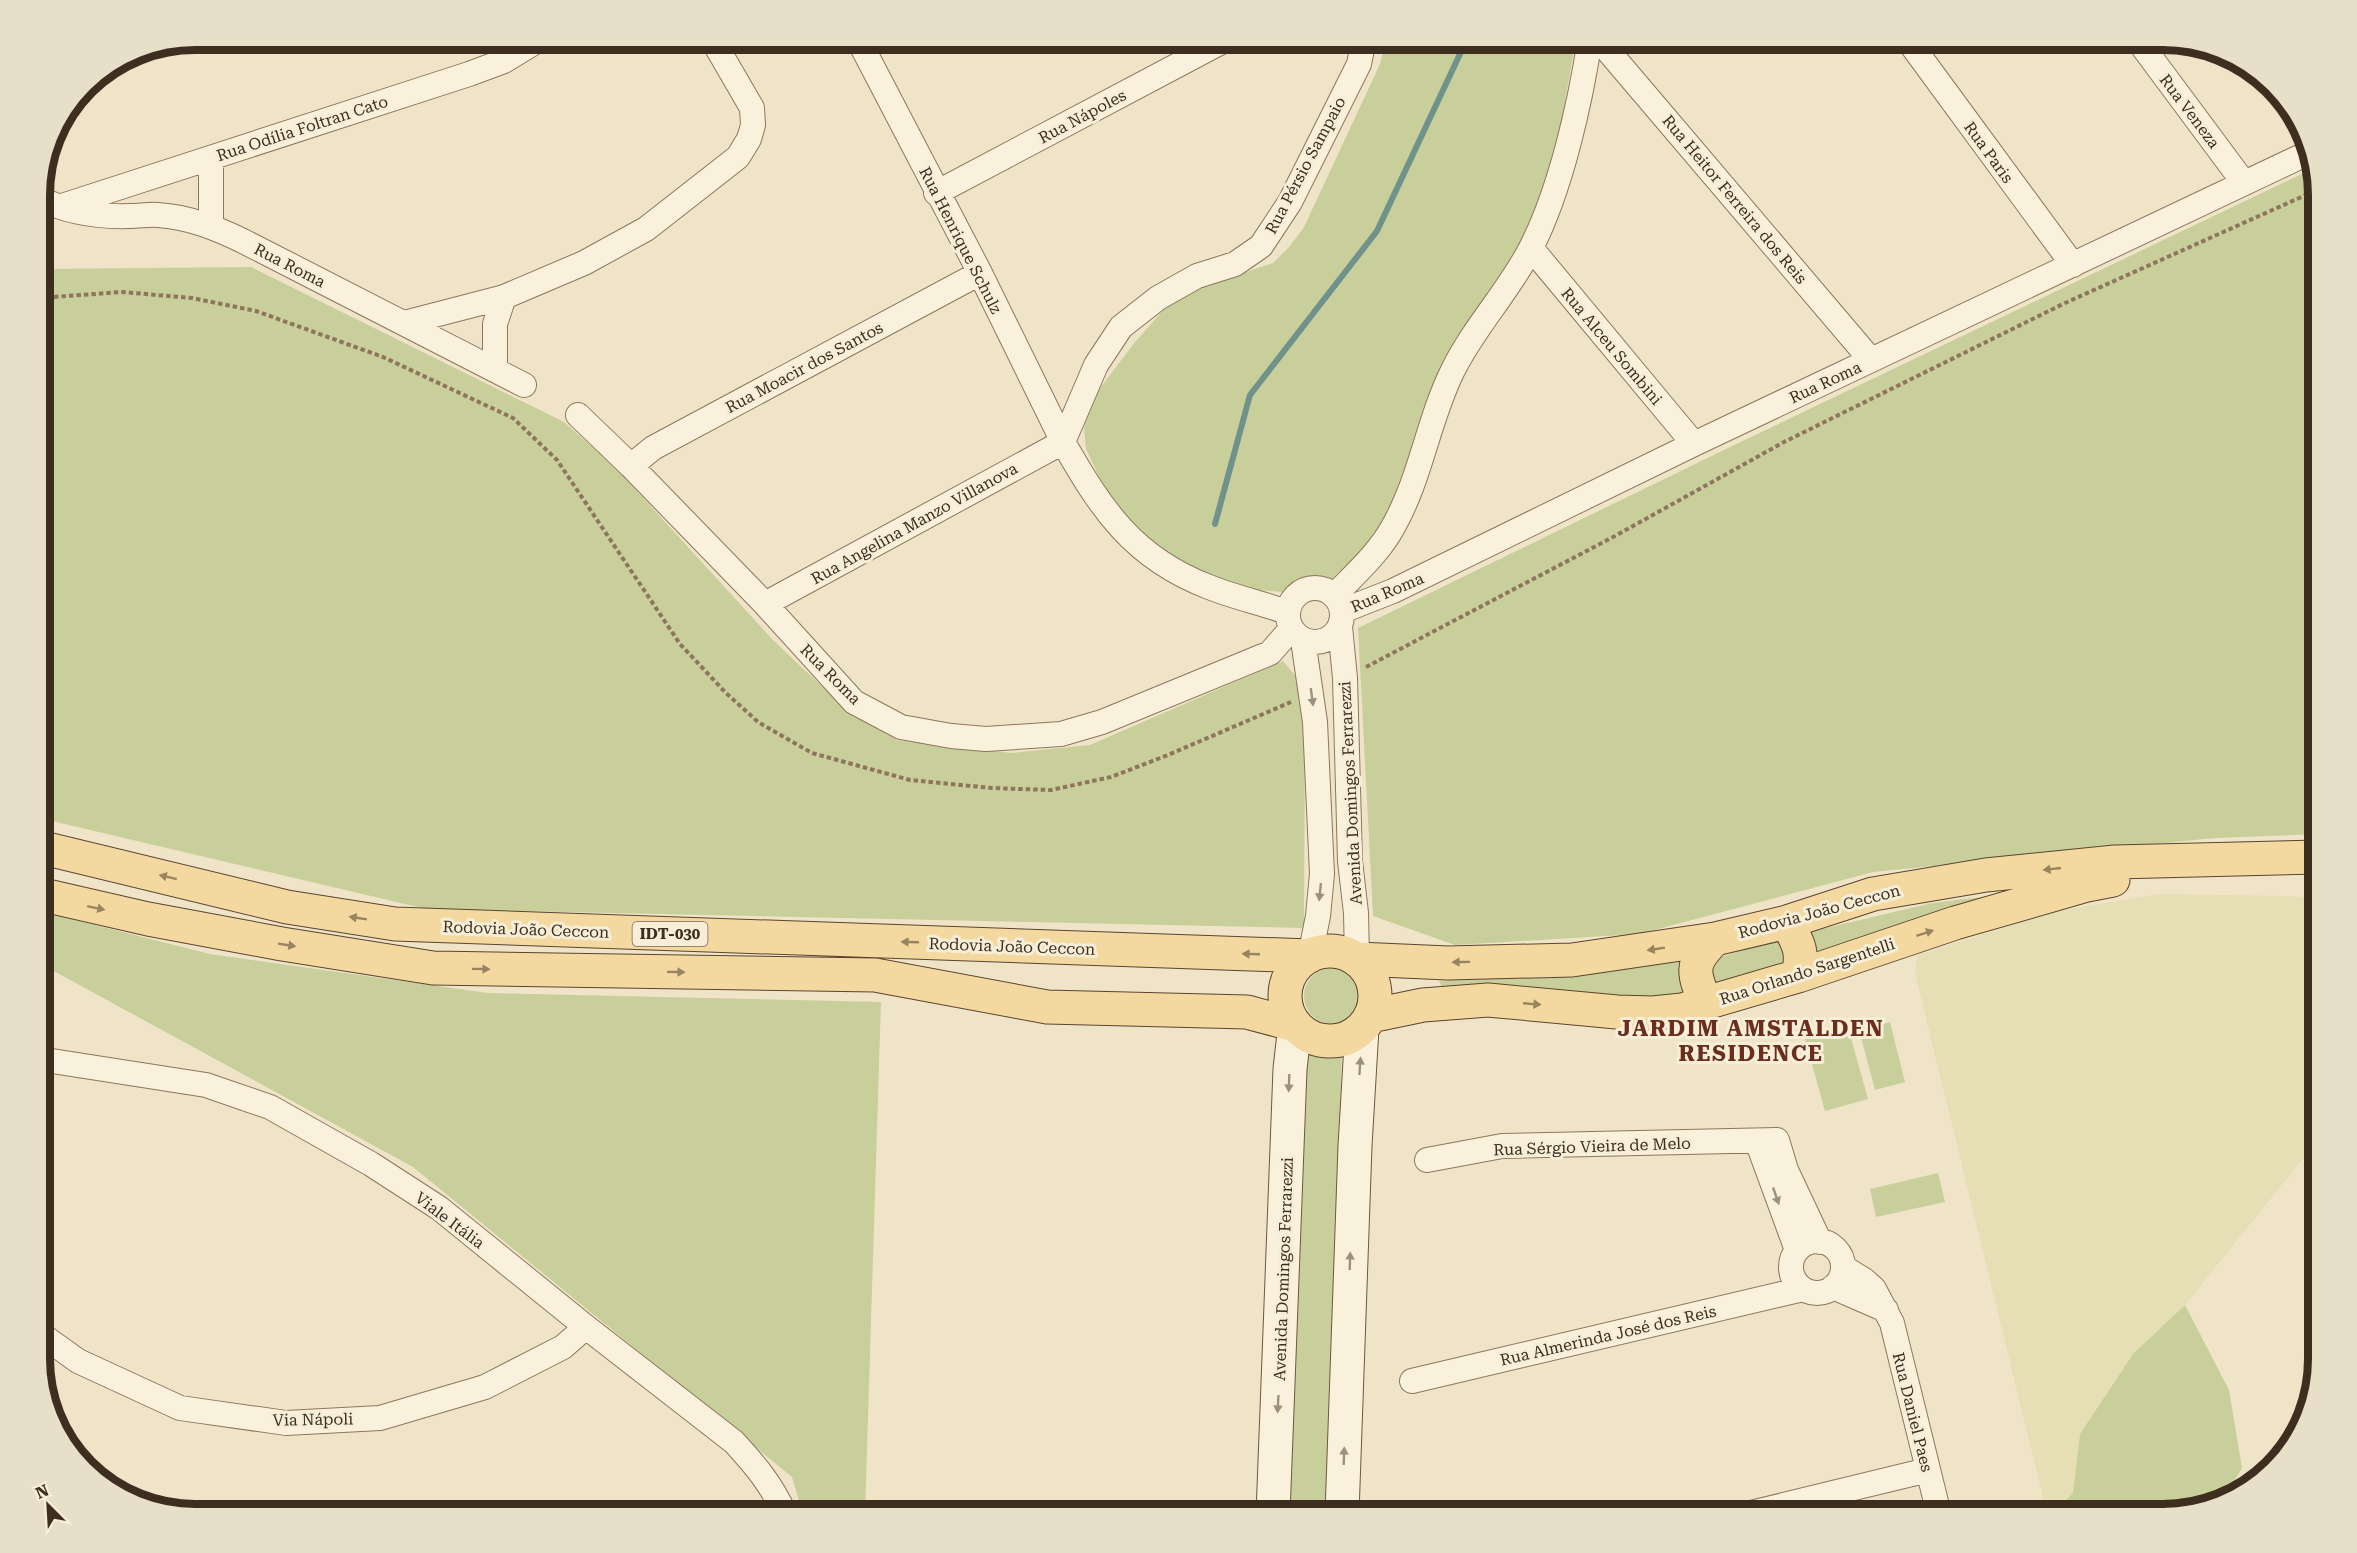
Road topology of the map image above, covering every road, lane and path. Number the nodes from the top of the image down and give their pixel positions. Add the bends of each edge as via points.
1 (522, 50) edge
2 (718, 50) edge
3 (864, 50) edge
4 (1206, 50) edge
5 (1362, 50) edge
6 (1588, 50) edge
7 (1607, 50) edge
8 (1914, 50) edge
9 (2145, 50) edge
10 (2303, 156) edge
11 (211, 158) junction
12 (2244, 183) junction
13 (107, 192) junction
14 (936, 192) junction
15 (2308, 194) edge
16 (50, 202) edge
17 (115, 216) junction
18 (211, 226) junction
19 (1531, 248) junction
20 (2073, 264) junction
21 (980, 273) junction
22 (50, 297) edge
23 (504, 297) junction
24 (404, 323) junction
25 (1871, 360) junction
26 (495, 370) junction
27 (525, 385) dead end
28 (578, 415) dead end
29 (1063, 442) junction
30 (1694, 444) junction
31 (631, 466) junction
32 (765, 604) junction
33 (1339, 611) junction
34 (1294, 627) junction
35 (1344, 678) junction
36 (1311, 693) junction
37 (50, 850) edge
38 (2308, 857) edge
39 (2236, 859) junction
40 (50, 897) edge
41 (1787, 922) junction
42 (395, 924) junction
43 (1715, 939) junction
44 (1310, 956) junction
45 (1357, 959) junction
46 (388, 960) junction
47 (1798, 975) junction
48 (1706, 1004) junction
49 (1366, 1022) junction
50 (1295, 1025) junction
51 (50, 1061) edge
52 (1767, 1141) junction
53 (1428, 1160) dead end
54 (1820, 1242) junction
55 (1797, 1250) junction
56 (1838, 1277) junction
57 (1803, 1289) junction
58 (586, 1327) junction
59 (50, 1341) edge
60 (1412, 1381) dead end
61 (1928, 1470) junction
62 (780, 1504) edge
63 (1273, 1504) edge
64 (1342, 1504) edge
65 (1788, 1504) edge
66 (1936, 1504) edge

1 - 11 street, Rua Odília Foltran Cato via 469,74
2 - 23 street via 752,108 753,125 738,157 646,229 584,263
3 - 14 street, Rua Henrique Schulz
4 - 14 street, Rua Nápoles
5 - 29 street, Rua Pérsio Sampaio via 1359,64 1290,202 1261,246 1235,264 1197,276 1158,298 1121,327 1096,365
6 - 19 street via 1569,138 1550,203
7 - 25 street, Rua Heitor Ferreira dos Reis
8 - 20 street, Rua Paris
9 - 12 street, Rua Veneza
10 - 12 street, Rua Roma
11 - 13 street, Rua Odília Foltran Cato
11 - 18 street
12 - 20 street, Rua Roma
13 - 16 street, Rua Odília Foltran Cato
13 - 17 street
14 - 21 street, Rua Henrique Schulz
15 - 35 path via 2065,303 1784,441 1615,536
16 - 17 street, Rua Roma via 99,216
17 - 18 street, Rua Roma via 157,214
18 - 24 street, Rua Roma
19 - 30 street, Rua Alceu Sombini
19 - 33 street via 1453,369 1393,528 1367,561
20 - 25 street, Rua Roma
21 - 29 street, Rua Henrique Schulz
21 - 31 street, Rua Moacir dos Santos via 653,448
22 - 36 path via 122,292 192,298 256,311 383,357 513,418 557,460 680,644 758,722 812,753 910,780 1051,790 1111,777
23 - 24 street
23 - 26 street via 495,324
24 - 26 street, Rua Roma
25 - 30 street, Rua Roma
26 - 27 street, Rua Roma
28 - 31 street, Rua Roma
29 - 32 street, Rua Angelina Manzo Villanova
29 - 34 street via 1111,519 1140,549 1209,587 1255,601
30 - 33 street, Rua Roma via 1393,591
31 - 32 street, Rua Roma
32 - 34 street, Rua Roma via 854,702 901,727 986,739 1060,734 1102,722 1269,653
33 - 34 street, Rua Roma via 1334,634 1322,641 1309,642
33 - 34 street, Rua Roma via 1318,588 1310,588 1295,597
33 - 35 street, Avenida Domingos Ferrarezzi
34 - 36 street, Avenida Domingos Ferrarezzi
35 - 45 street, Avenida Domingos Ferrarezzi
36 -> 44 street, Avenida Domingos Ferrarezzi via 1322,874
42 -> 37 main road, Rodovia João Ceccon / IDT-030 via 286,907
38 - 39 main road, Rodovia João Ceccon
39 -> 41 main road, Rodovia João Ceccon via 2115,862 1986,875 1873,894
47 -> 39 main road, Rua Orlando Sargentelli via 2086,885
40 -> 46 main road via 282,945
41 - 43 main road, Rodovia João Ceccon
41 - 47 main road via 1802,959
44 -> 42 main road, Rodovia João Ceccon / IDT-030
42 - 46 main road
43 -> 45 main road, Rodovia João Ceccon via 1572,960 1448,963
43 - 48 main road via 1700,953 1696,966
44 - 45 main road via 1334,951
44 - 50 main road via 1299,964 1286,988 1286,1001
45 - 49 main road via 1376,992
46 -> 50 main road via 434,968 874,975 1047,1008 1247,1012
47 - 48 main road, Rua Orlando Sargentelli
49 -> 48 main road, Rua Orlando Sargentelli via 1423,1005 1488,1000 1653,1013
49 - 50 main road via 1348,1037 1334,1040 1320,1039
64 -> 49 main road via 1354,1146
50 -> 63 main road, Avenida Domingos Ferrarezzi via 1290,1069
51 - 58 street, Viale Itália via 206,1085 270,1107 439,1208
52 - 53 street, Rua Sérgio Vieira de Melo via 1502,1146
52 - 54 street via 1786,1170
52 -> 55 street
54 - 55 street
54 - 56 street via 1839,1253
55 - 57 street via 1792,1276
56 - 57 street via 1819,1293
56 - 61 street, Rua Daniel Paes via 1887,1310
57 - 60 street, Rua Almerinda José dos Reis
58 - 59 street, Via Nápoli via 563,1347 485,1387 380,1418 286,1423 180,1408 78,1361
58 - 62 street, Viale Itália via 734,1442 755,1464
61 - 65 street
61 - 66 street, Rua Daniel Paes

